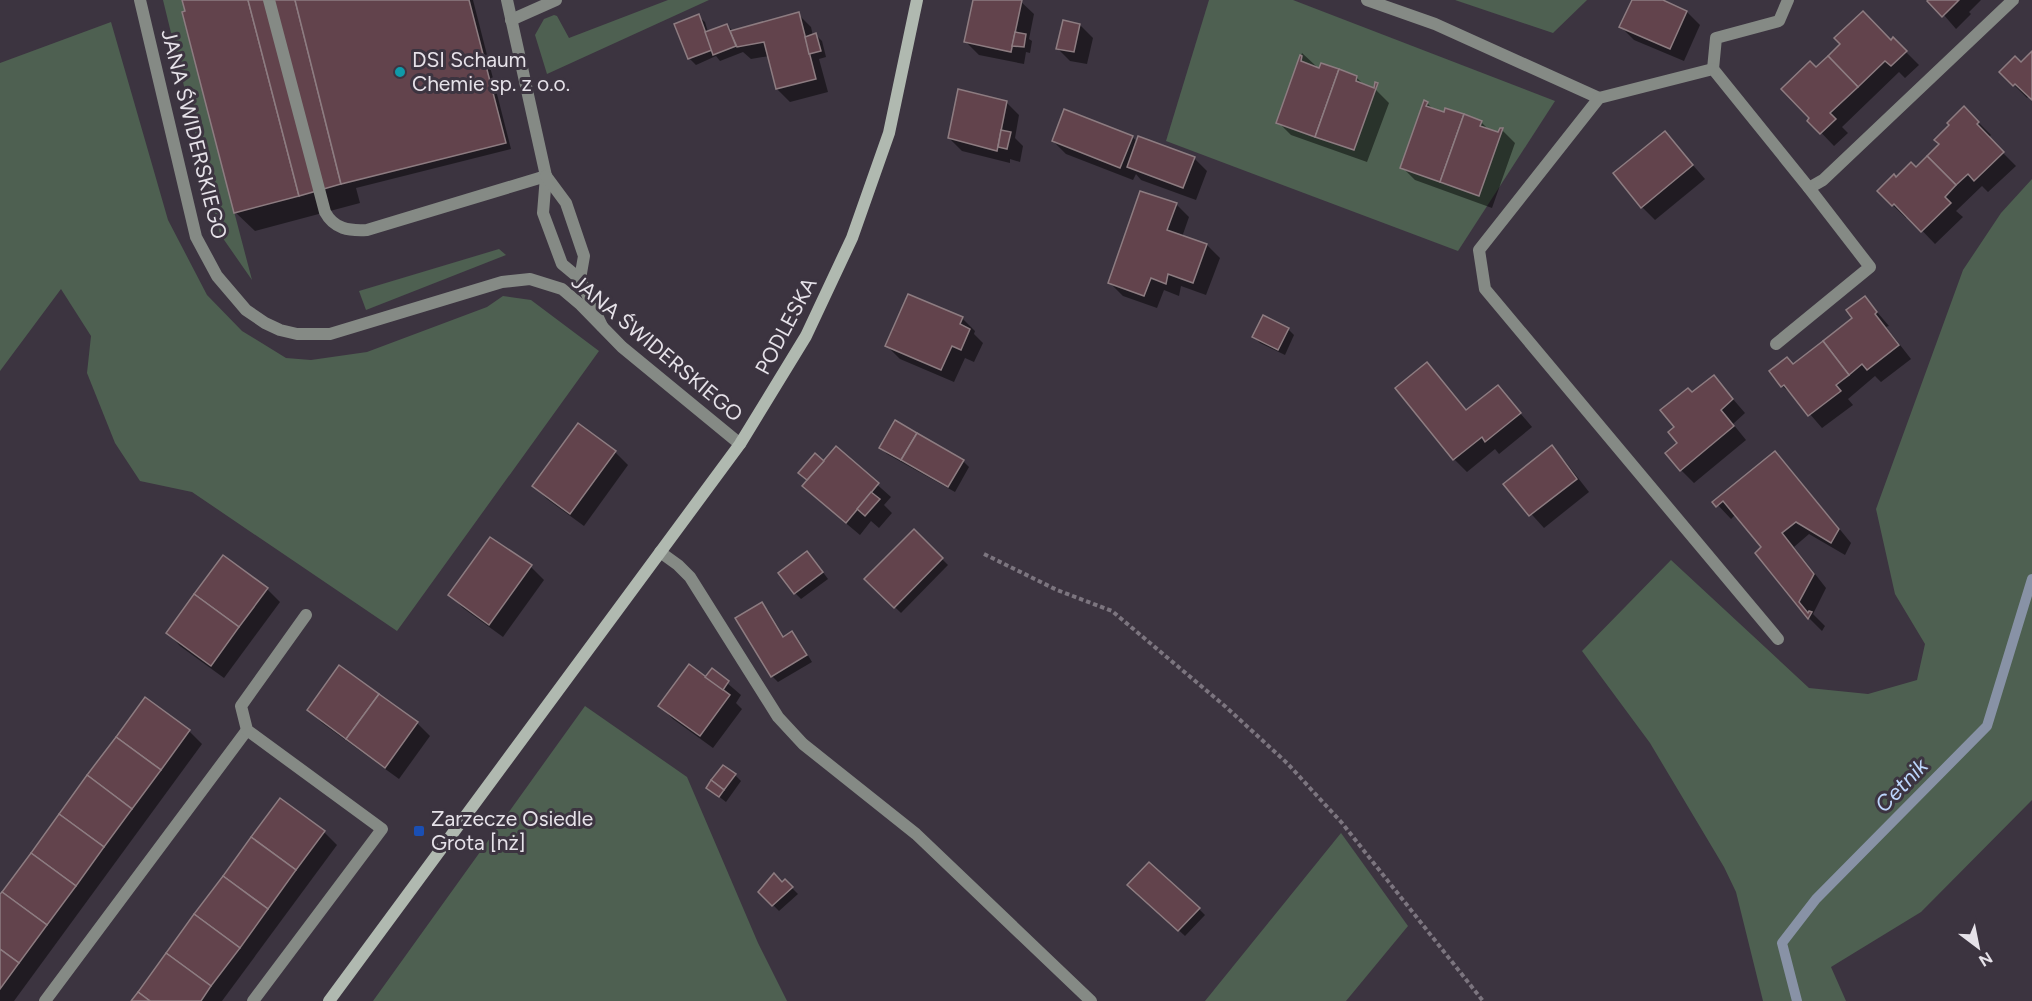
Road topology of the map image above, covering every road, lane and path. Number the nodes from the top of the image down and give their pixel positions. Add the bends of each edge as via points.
1 (140, 0) edge
2 (269, 0) edge
3 (507, 0) edge
4 (556, 0) edge
5 (916, 0) edge
6 (1367, 0) edge
7 (1788, 0) edge
8 (2013, 0) edge
9 (511, 20) junction
10 (1713, 69) junction
11 (1599, 98) junction
12 (546, 176) junction
13 (1809, 188) junction
14 (580, 279) junction
15 (603, 327) junction
16 (1776, 344) dead end
17 (740, 444) junction
18 (660, 552) junction
19 (984, 554) dead end
20 (306, 615) dead end
21 (1778, 639) dead end
22 (247, 730) junction
23 (45, 1001) edge
24 (253, 1001) edge
25 (329, 1001) edge
26 (1091, 1001) edge
27 (1483, 1001) edge

1 - 15 street, JANA ŚWIDERSKIEGO via 196,237 217,276 246,310 280,330 330,334 502,282 530,279 562,289
2 - 12 street via 330,221 351,231 367,230
3 - 9 street
4 - 9 street
5 - 17 street, PODLESKA via 889,134 852,238 806,336
6 - 11 street via 1435,24
7 - 10 street via 1779,21 1716,38
8 - 13 street via 1823,180
9 - 12 street
10 - 11 street
10 - 13 street
11 - 21 street via 1479,250 1485,289
12 - 14 street via 566,203 584,256
12 - 14 street via 543,213 550,235 562,264
13 - 16 street via 1870,267
14 - 15 street
15 - 17 street, JANA ŚWIDERSKIEGO
17 - 18 street, PODLESKA
18 - 25 street, PODLESKA
18 - 26 street via 690,577 778,717 803,744 916,834
19 - 27 path via 1057,590 1112,611 1226,707 1287,763 1342,824
20 - 22 street via 241,706
22 - 23 street
22 - 24 street via 382,829

